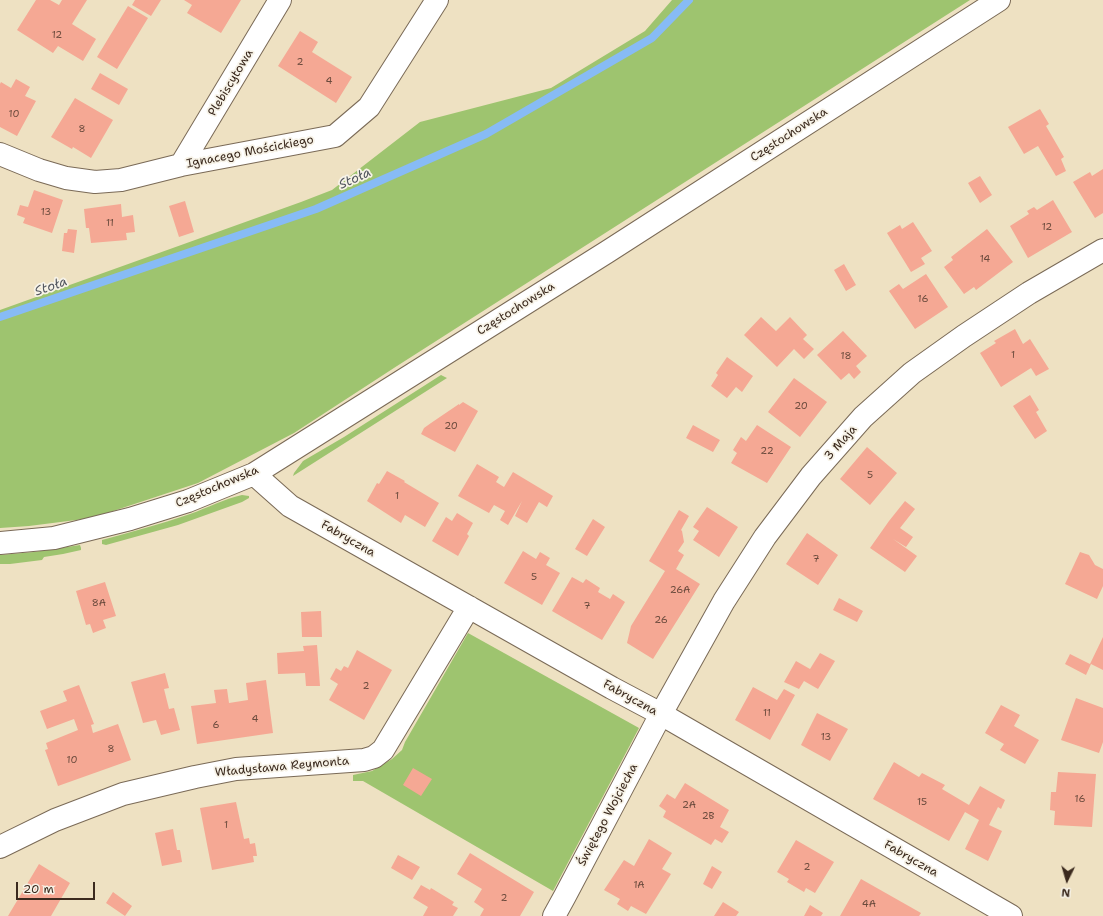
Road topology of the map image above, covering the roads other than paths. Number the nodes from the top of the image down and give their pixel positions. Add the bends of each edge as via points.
1 (280, 0) edge
2 (437, 0) edge
3 (999, 0) edge
4 (0, 154) edge
5 (181, 165) junction
6 (1103, 250) edge
7 (254, 474) junction
8 (0, 543) edge
9 (469, 607) junction
10 (661, 714) junction
11 (0, 847) edge
12 (554, 916) edge
13 (1011, 916) edge

1 - 5 street, Plebiscytowa
2 - 5 street, Ignacego Mościckiego via 369,107 335,136
3 - 7 street, Częstochowska via 607,252
4 - 5 street, Ignacego Mościckiego via 38,170 66,178 95,182 121,180
6 - 10 street, 3 Maja via 964,336 912,373 863,417 811,476 765,537 724,602
7 - 8 street, Częstochowska via 188,501 130,519 54,538
7 - 9 street, Fabryczna via 290,506
9 - 10 street, Fabryczna
9 - 11 street, Władysława Reymonta via 383,750 374,757 364,760 236,769 123,794 54,820
10 - 12 street, Świętego Wojciecha
10 - 13 street, Fabryczna

